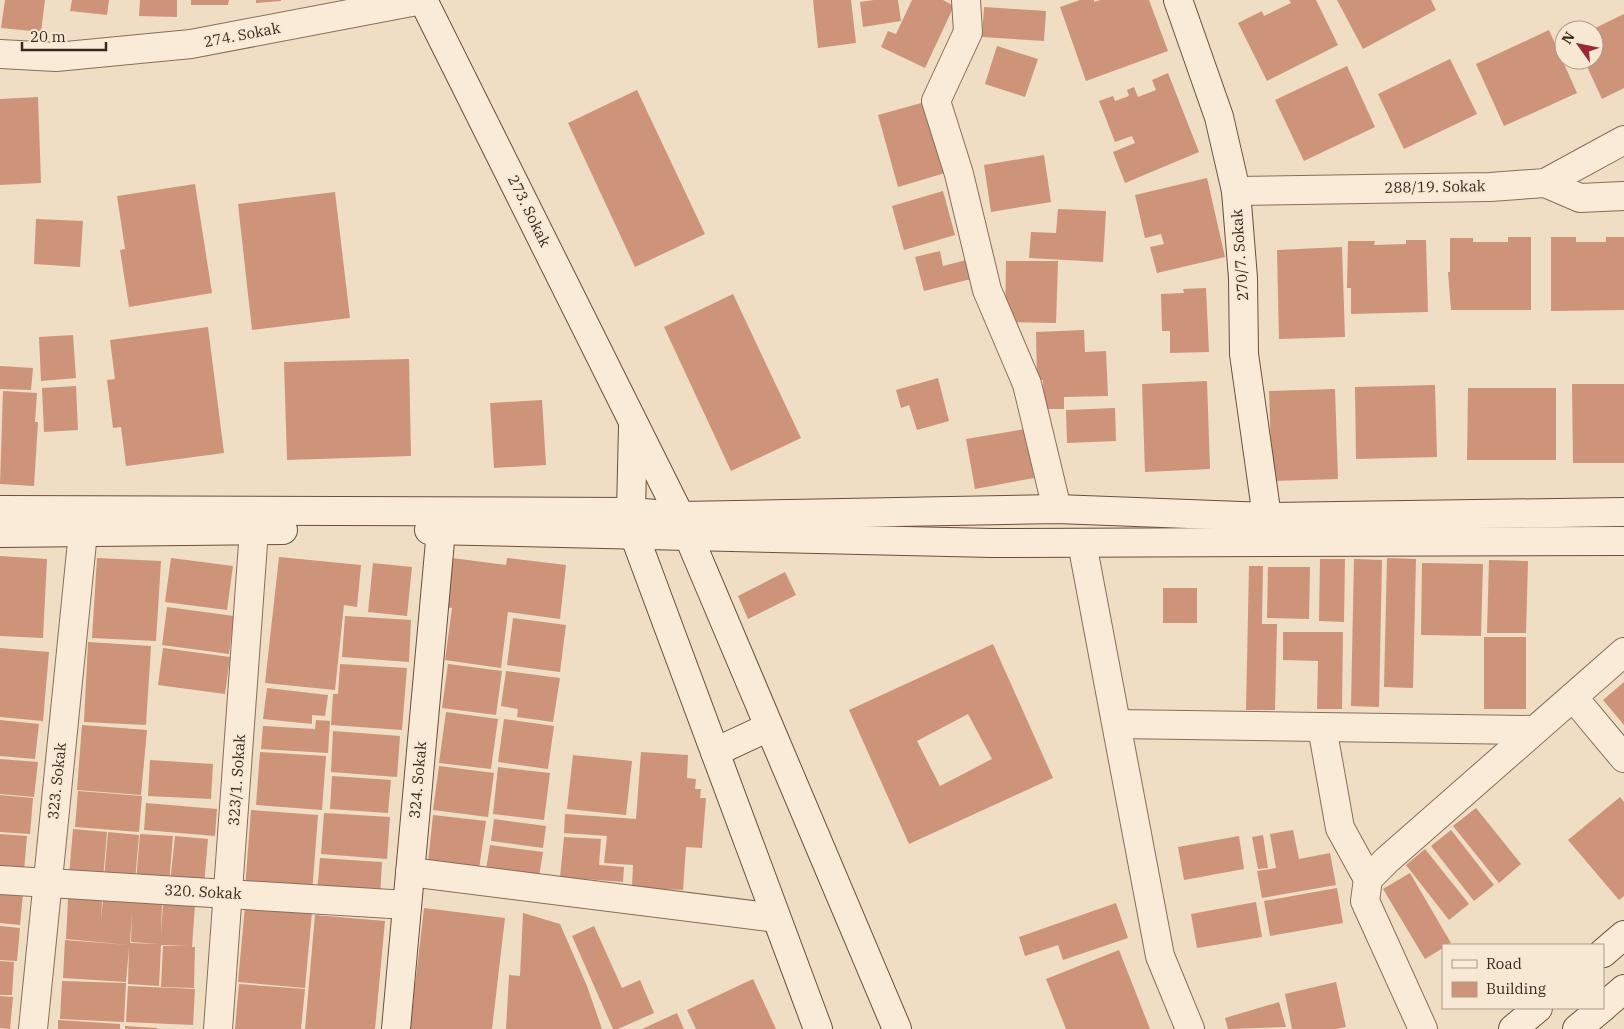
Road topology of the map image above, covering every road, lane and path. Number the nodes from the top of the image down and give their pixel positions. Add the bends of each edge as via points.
1 (423, 0) edge
2 (966, 0) edge
3 (1185, 2) edge
4 (0, 54) edge
5 (1624, 140) edge
6 (1545, 183) junction
7 (1236, 191) junction
8 (1624, 196) edge
9 (633, 422) junction
10 (1057, 509) junction
11 (0, 510) edge
12 (1624, 512) edge
13 (1267, 517) junction
14 (633, 524) junction
15 (684, 526) junction
16 (254, 530) junction
17 (442, 530) junction
18 (82, 532) junction
19 (0, 533) edge
20 (1624, 541) edge
21 (1082, 543) junction
22 (1624, 652) edge
23 (1572, 697) junction
24 (1117, 724) junction
25 (769, 727) junction
26 (1322, 727) junction
27 (1534, 730) junction
28 (715, 752) junction
29 (1624, 758) edge
30 (410, 872) junction
31 (0, 880) edge
32 (1368, 880) junction
33 (47, 884) junction
34 (228, 894) junction
35 (407, 906) junction
36 (776, 918) junction
37 (1624, 935) edge
38 (1604, 952) edge
39 (1624, 989) edge
40 (1604, 1005) edge
41 (1537, 1009) edge
42 (1600, 1009) edge
43 (33, 1029) edge
44 (218, 1029) edge
45 (396, 1029) edge
46 (818, 1029) edge
47 (897, 1029) edge
48 (1190, 1029) edge
49 (1423, 1029) edge
50 (1513, 1029) edge
51 (1577, 1029) edge

1 - 4 street, 274. Sokak via 191,44 56,57
1 - 9 street, 273. Sokak
2 - 10 street via 968,32 936,101 959,174 987,290 1027,384
3 - 7 street, 270/7. Sokak via 1219,116
5 - 6 street, 288/19. Sokak
6 - 7 street, 288/19. Sokak
6 - 8 street via 1580,198
7 - 13 street, 270/7. Sokak via 1243,278 1244,354
9 - 14 street, 273. Sokak
9 - 15 street, 273. Sokak
10 - 13 street
10 - 15 street
11 - 14 street
12 - 13 street
14 - 15 street
14 - 17 street
14 - 28 street
15 - 21 street via 992,543
15 - 25 street, 273. Sokak
16 - 17 street
16 - 18 street
16 - 34 street, 323/1. Sokak
17 - 30 street, 324. Sokak
18 - 19 street
18 - 33 street, 323. Sokak
20 - 21 street
21 - 24 street
22 - 23 street
23 - 27 street
23 - 29 street
24 - 26 street
24 - 48 street via 1160,956
25 - 28 street
25 - 47 street, 273. Sokak
26 - 27 street
26 - 32 street via 1340,828
27 - 32 street via 1386,860
28 - 36 street
30 - 35 street, 324. Sokak
30 - 36 street
31 - 33 street, 320. Sokak
32 - 49 street via 1365,901
33 - 34 street, 320. Sokak
33 - 43 street, 323. Sokak
34 - 35 street, 320. Sokak
34 - 44 street, 323/1. Sokak
35 - 45 street, 324. Sokak
36 - 46 street
37 - 38 street
39 - 40 street
41 - 50 street
42 - 51 street

